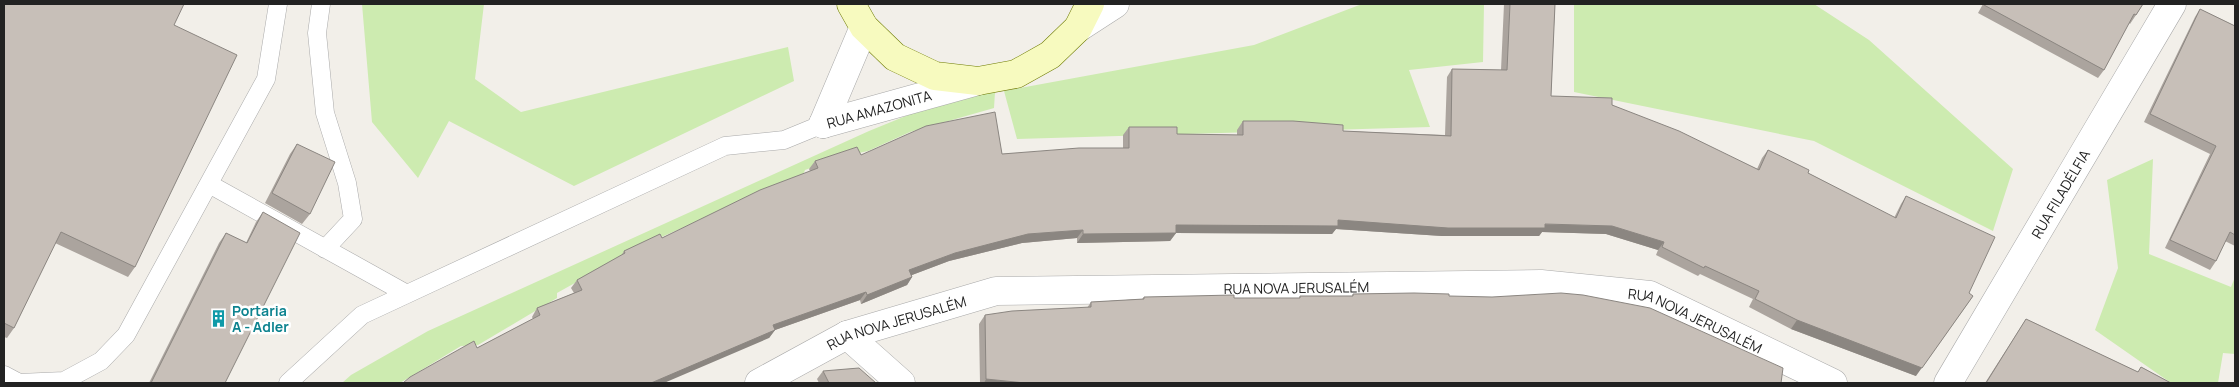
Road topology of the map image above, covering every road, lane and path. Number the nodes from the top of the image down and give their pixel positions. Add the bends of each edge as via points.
1 (278, 4) edge
2 (321, 4) edge
3 (1090, 4) edge
4 (1115, 4) edge
5 (2172, 4) edge
6 (858, 15) edge
7 (1078, 28) junction
8 (978, 81) junction
9 (824, 124) junction
10 (208, 184) junction
11 (325, 249) junction
12 (407, 294) junction
13 (847, 335) junction
14 (4, 375) edge
15 (288, 383) edge
16 (759, 383) edge
17 (901, 383) edge
18 (1833, 383) edge
19 (1948, 383) edge

1 - 10 lane via 266,79
2 - 11 lane via 317,33 325,113 347,183 353,219
3 - 7 main road, RUA AMAZONITA
4 - 7 street, RUA AMAZONITA
5 - 19 street, RUA FILADÉLFIA
6 - 8 main road, RUA AMAZONITA via 895,57 934,76
6 - 9 street, RUA AMAZONITA
7 - 8 main road, RUA AMAZONITA via 1050,55 1016,74
8 - 9 street, RUA AMAZONITA
9 - 12 lane via 784,140 725,146
10 - 11 lane
10 - 14 lane via 126,335 101,361 64,381 20,383
11 - 12 lane
12 - 15 lane via 362,315
13 - 16 street, RUA NOVA JERUSALÉM
13 - 17 street
13 - 18 street, RUA NOVA JERUSALÉM via 996,291 1542,284 1650,295

